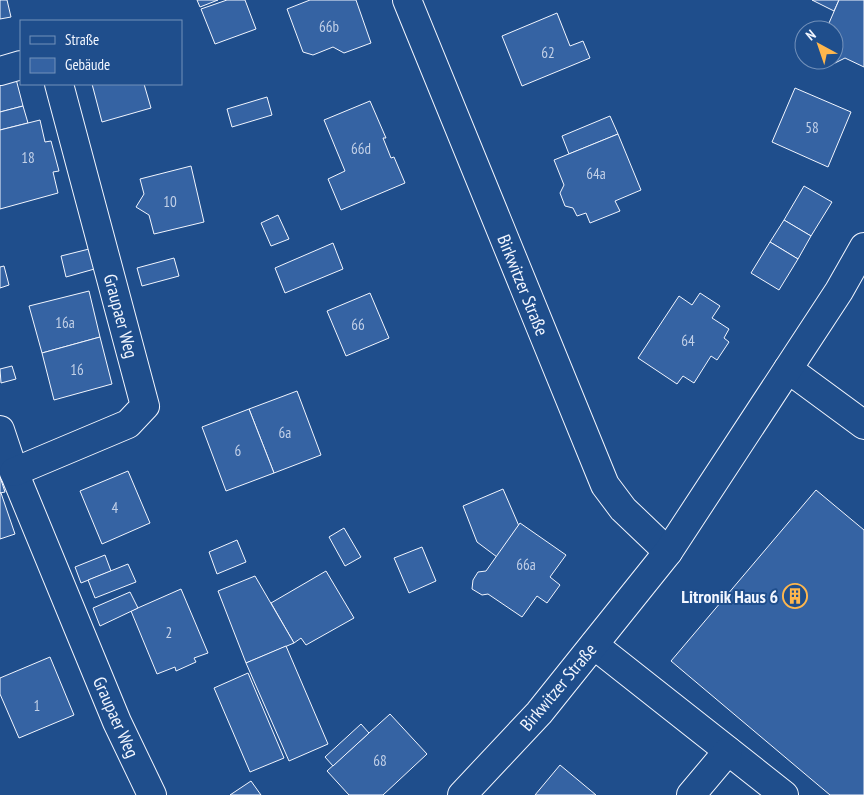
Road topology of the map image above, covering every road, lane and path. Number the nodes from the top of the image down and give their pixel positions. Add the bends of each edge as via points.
1 (407, 0) edge
2 (20, 65) edge
3 (0, 71) edge
4 (59, 85) edge
5 (864, 247) edge
6 (788, 369) junction
7 (864, 425) edge
8 (0, 430) edge
9 (14, 472) junction
10 (668, 552) junction
11 (594, 645) junction
12 (728, 751) junction
13 (152, 795) edge
14 (462, 795) edge
15 (691, 795) edge
16 (784, 795) edge

1 - 10 street, Birkwitzer Straße via 605,485 623,510
2 - 3 street
4 - 9 street, Graupaer Weg via 145,406 128,424
5 - 6 street, Birkwitzer Straße via 840,291
6 - 7 street
6 - 10 street, Birkwitzer Straße
8 - 9 street, Graupaer Weg
9 - 13 street, Graupaer Weg via 117,722
10 - 11 street, Birkwitzer Straße
11 - 12 street
11 - 14 street, Birkwitzer Straße via 539,713
12 - 15 street
12 - 16 street

